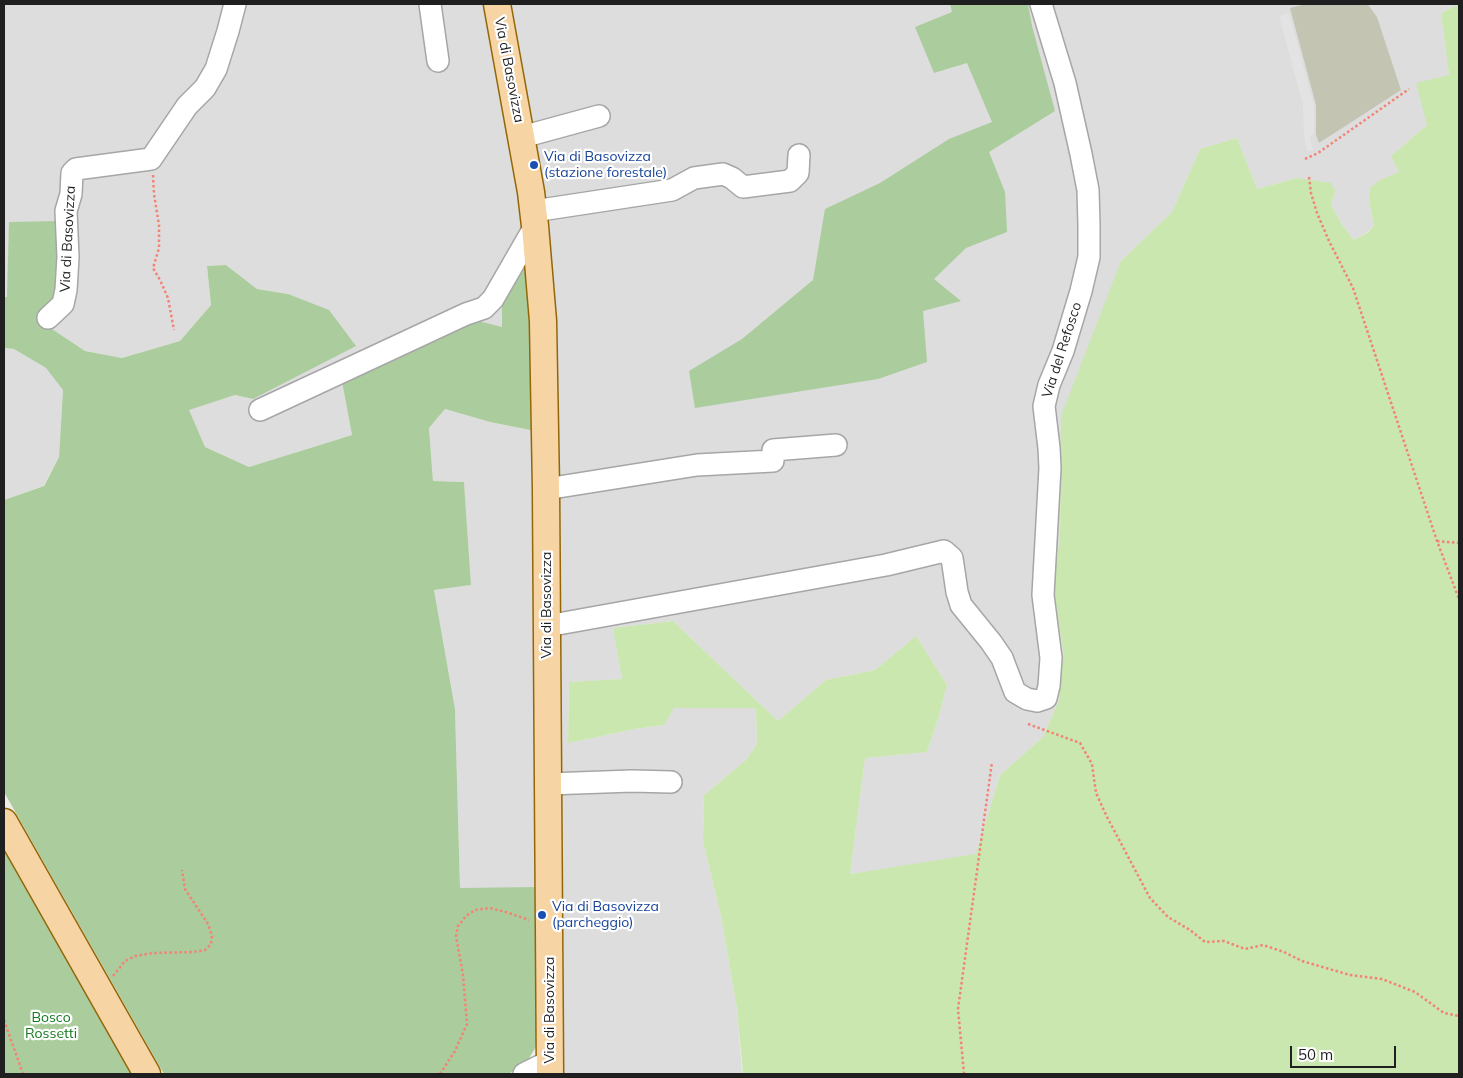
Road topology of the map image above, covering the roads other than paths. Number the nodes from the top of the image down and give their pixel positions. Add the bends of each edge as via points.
1 (234, 4) edge
2 (430, 4) edge
3 (497, 4) edge
4 (1041, 4) edge
5 (438, 61) dead end
6 (599, 116) dead end
7 (522, 137) junction
8 (799, 155) dead end
9 (535, 219) junction
10 (48, 318) dead end
11 (260, 410) dead end
12 (836, 445) dead end
13 (546, 489) junction
14 (547, 626) junction
15 (671, 782) dead end
16 (548, 784) junction
17 (4, 822) edge
18 (550, 1069) edge
19 (147, 1074) edge
20 (524, 1074) edge

1 - 10 street, Via di Basovizza via 216,69 151,159 76,169 72,173 66,211 68,257 64,304
2 - 5 street
3 - 7 main road, Via di Basovizza
4 - 14 street, Via del Refosco via 1065,83 1088,190 1089,257 1072,324 1044,406 1050,468 1043,595 1051,658 1046,698 1027,699 1015,692 1002,658 961,605 952,558 944,550 886,566
6 - 7 street, Via di Basovizza
7 - 9 main road, Via di Basovizza
8 - 9 street via 798,173 790,181 743,187 723,174 694,178 672,190
9 - 11 street via 494,299 484,308
9 - 13 main road, Via di Basovizza via 543,321
12 - 13 street via 772,450 773,461 697,465
13 - 14 main road, Via di Basovizza
14 - 16 main road, Via di Basovizza
15 - 16 street
16 - 18 main road, Via di Basovizza
17 - 19 main road
18 - 20 street via 540,1066

